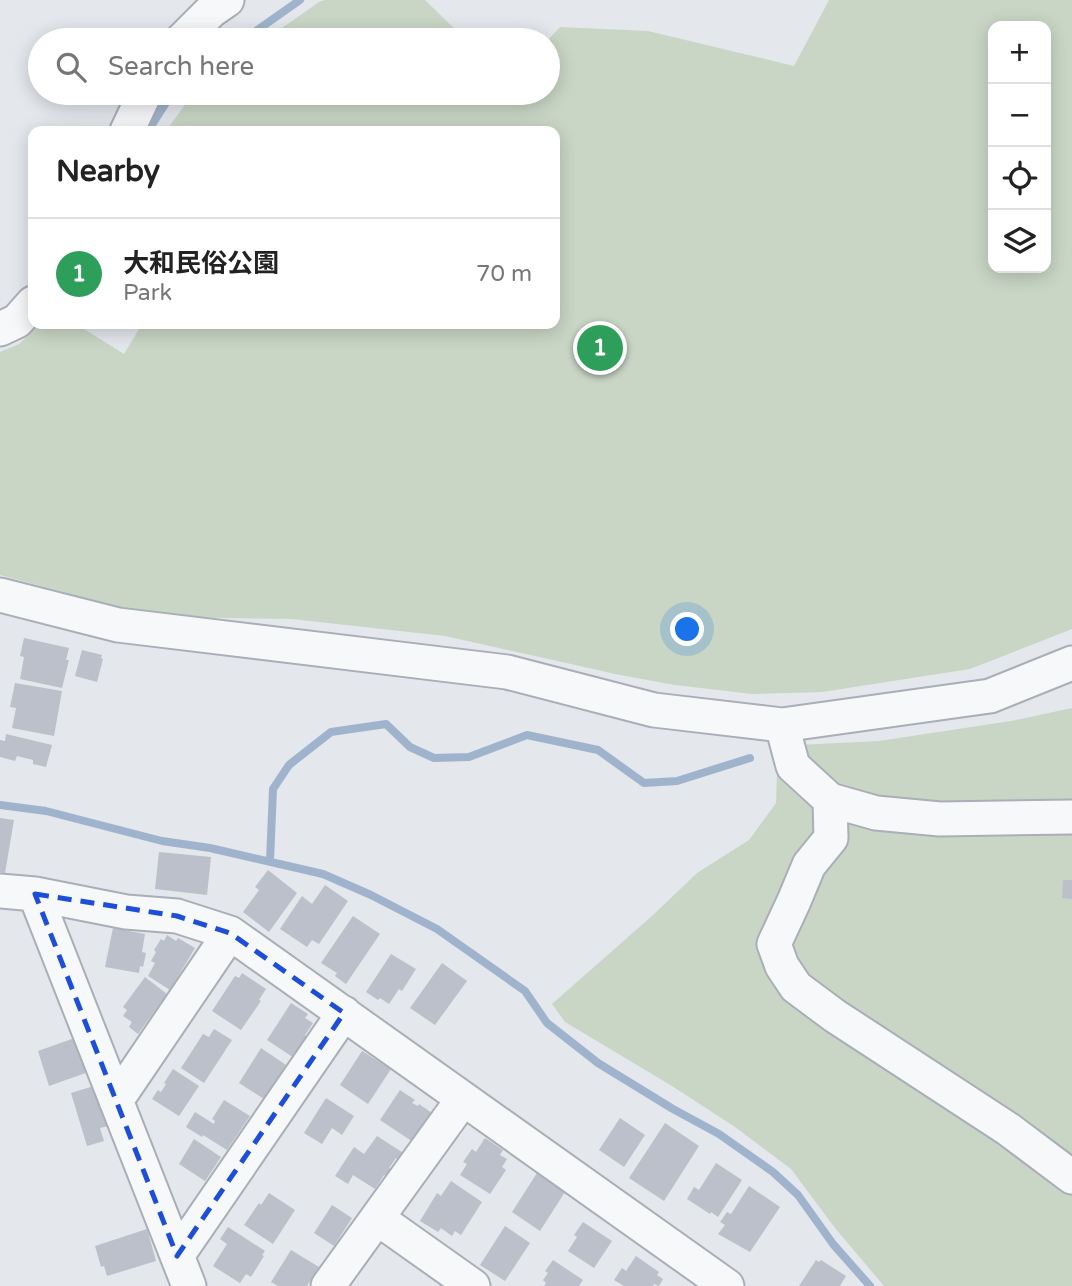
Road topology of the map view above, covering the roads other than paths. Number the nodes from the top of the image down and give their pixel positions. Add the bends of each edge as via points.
1 (228, 0) edge
2 (194, 28) edge
3 (139, 105) edge
4 (129, 126) edge
5 (28, 309) edge
6 (0, 330) edge
7 (0, 595) edge
8 (1072, 663) edge
9 (782, 725) junction
10 (830, 800) junction
11 (1072, 817) edge
12 (0, 891) edge
13 (35, 894) junction
14 (230, 933) junction
15 (344, 1013) junction
16 (463, 1099) junction
17 (116, 1101) junction
18 (1072, 1177) edge
19 (377, 1218) junction
20 (183, 1271) edge
21 (328, 1286) edge
22 (473, 1286) edge
23 (727, 1286) edge

1 - 2 street
3 - 4 street
5 - 6 street
7 - 9 street via 118,625 507,672 654,710
8 - 9 street via 990,696
9 - 10 street via 793,766
10 - 11 street via 876,813 940,819
10 - 18 street via 831,838 809,865 774,944 782,966 796,987 835,1016 1008,1129
12 - 13 street
13 - 14 street via 127,912 177,916
13 - 17 street
14 - 15 street
14 - 17 street
15 - 16 street
15 - 20 street
16 - 19 street
16 - 23 street
17 - 20 street
19 - 21 street
19 - 22 street

